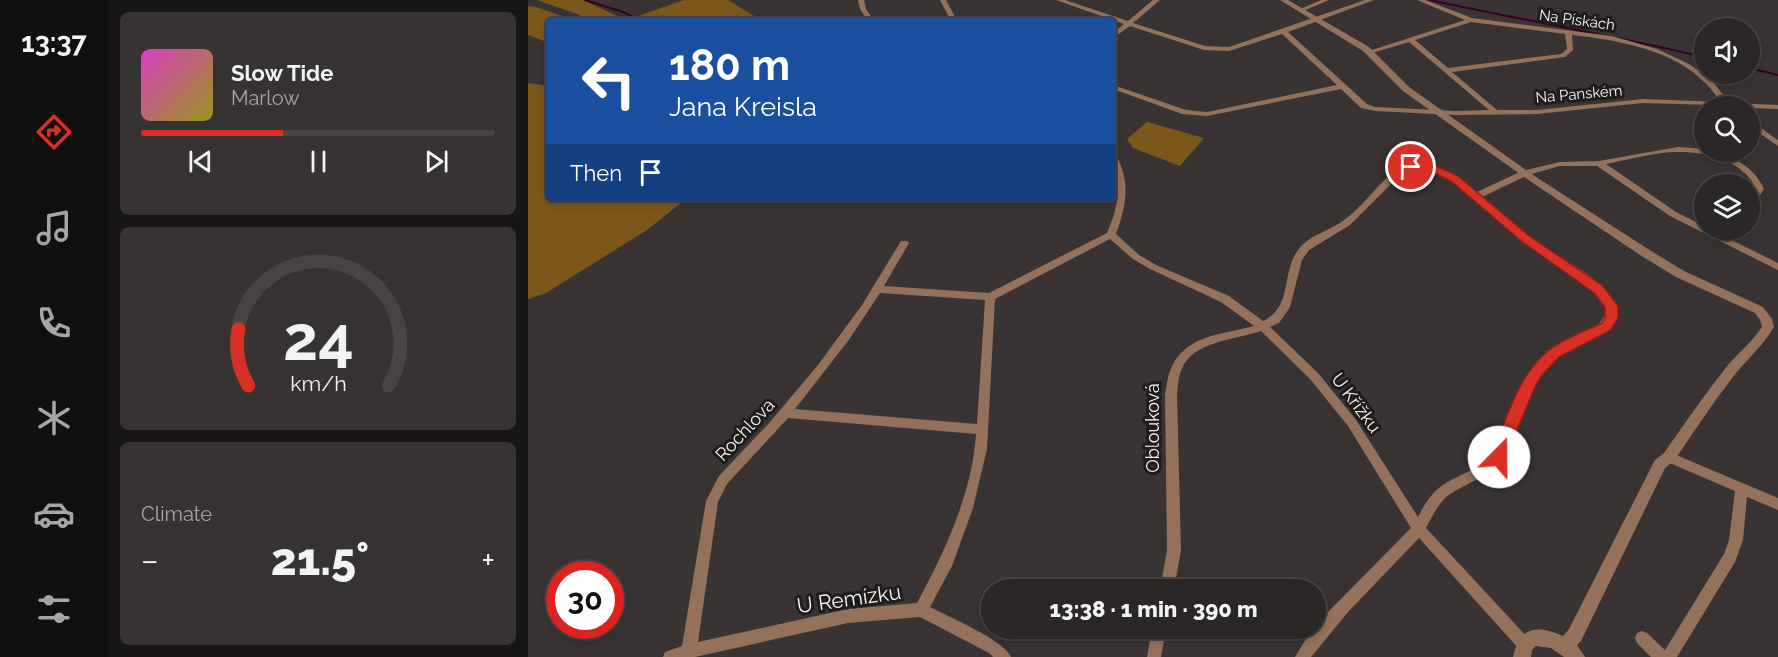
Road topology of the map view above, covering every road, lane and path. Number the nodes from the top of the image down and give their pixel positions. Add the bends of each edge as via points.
1 (861, 0) edge
2 (943, 0) edge
3 (1059, 0) edge
4 (1157, 0) edge
5 (1283, 0) edge
6 (1326, 0) edge
7 (1371, 0) edge
8 (1420, 0) edge
9 (1301, 10) junction
10 (869, 18) edge
11 (952, 18) edge
12 (1112, 18) edge
13 (1317, 19) junction
14 (1116, 20) edge
15 (1471, 20) junction
16 (1129, 24) junction
17 (1283, 31) junction
18 (1568, 32) junction
19 (1116, 34) edge
20 (1411, 40) junction
21 (1369, 52) junction
22 (1449, 70) junction
23 (1343, 86) junction
24 (1116, 88) edge
25 (1719, 96) edge
26 (1694, 103) edge
27 (1760, 106) edge
28 (1778, 107) edge
29 (1437, 111) junction
30 (1496, 112) junction
31 (1760, 130) edge
32 (1778, 144) edge
33 (1694, 150) edge
34 (1733, 162) edge
35 (1599, 163) junction
36 (1116, 164) edge
37 (1525, 173) junction
38 (1749, 174) edge
39 (1476, 196) junction
40 (1694, 220) edge
41 (1111, 235) junction
42 (1734, 240) edge
43 (903, 243) dead end
44 (1778, 267) edge
45 (877, 289) junction
46 (990, 297) junction
47 (1263, 327) junction
48 (786, 413) junction
49 (981, 429) junction
50 (1669, 457) junction
51 (1741, 490) junction
52 (1778, 504) edge
53 (1418, 528) junction
54 (1169, 579) edge
55 (921, 610) junction
56 (1642, 638) dead end
57 (1157, 639) edge
58 (1523, 651) edge
59 (1570, 651) edge
60 (689, 654) edge
61 (670, 657) edge
62 (1004, 657) edge
63 (1154, 657) edge
64 (1302, 657) edge
65 (1662, 657) edge
66 (1669, 657) edge

1 - 10 street
2 - 11 street
3 - 12 street
4 - 16 street
5 - 9 street
6 - 9 street
7 - 13 street
8 - 15 street
9 - 13 street
13 - 17 street
13 - 21 street
14 - 16 street
15 - 18 street, Na Pískách
15 - 20 street, Na Pískách
16 - 17 street via 1217,50
16 - 19 street
17 - 23 street, Na Panském
18 - 22 street via 1570,50 1563,56
18 - 25 street, Na Pískách via 1621,40 1665,54 1702,76
20 - 21 street, Na Pískách
20 - 22 street
21 - 29 street via 1406,89
22 - 30 street
23 - 24 street via 1207,114 1185,112
23 - 29 street, Na Panském via 1369,108
26 - 30 street, Na Panském via 1643,101
27 - 28 street, Na Panském
29 - 30 street, Na Panském
29 - 37 street
31 - 32 street
33 - 35 street via 1678,149
34 - 38 street
35 - 37 street via 1571,162
35 - 40 street via 1658,204
36 - 41 street via 1122,178 1123,200
37 - 39 street
37 - 50 street via 1653,258 1759,310 1766,319 1768,327 1762,337 1718,387
39 - 47 street via 1434,168 1404,169 1349,221 1300,254 1284,309
39 - 53 street via 1535,246 1598,289 1611,306 1611,318 1606,326 1554,353 1545,362 1528,385 1499,457 1444,491 1426,511
41 - 46 street
41 - 47 street, U Křížku via 1145,262 1225,299
42 - 44 street
43 - 45 street, Rochlova
45 - 46 street
45 - 48 street, Rochlova via 819,374
46 - 49 street
47 - 53 street, U Křížku via 1314,376 1352,423
47 - 54 street, Oblouková via 1203,343 1177,361 1171,394 1174,550
48 - 49 street
48 - 60 street, Rochlova via 723,480 712,501
49 - 55 street via 981,448 967,508 947,561
50 - 51 street
50 - 59 street via 1660,464
51 - 52 street
51 - 66 street via 1736,540 1730,557
53 - 58 street, U Křížku
53 - 64 street
55 - 60 street, U Remízku via 848,616
55 - 62 street, U Remízku
56 - 65 street
57 - 63 street
58 - 59 street via 1535,637 1542,637
60 - 61 street

